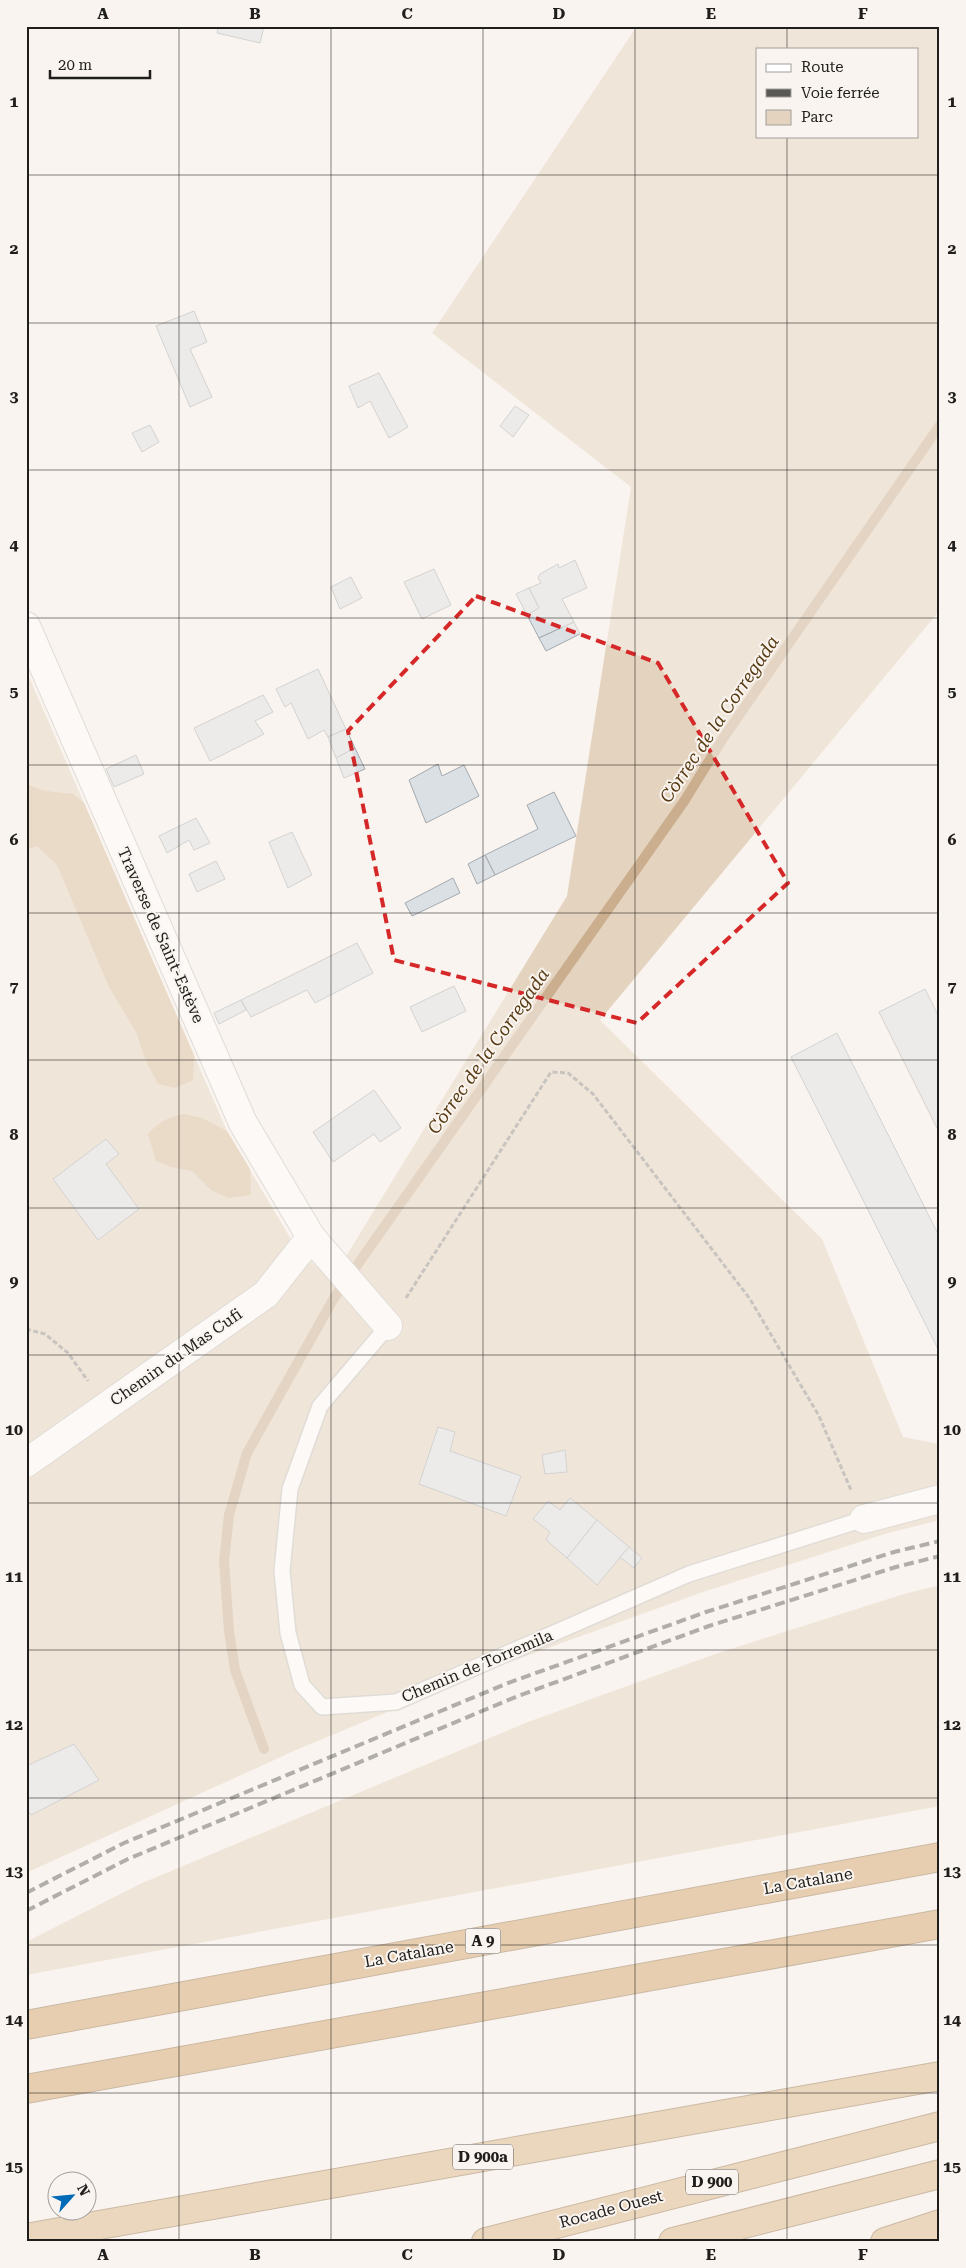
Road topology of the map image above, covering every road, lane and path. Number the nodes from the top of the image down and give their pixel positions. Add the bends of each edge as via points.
1 (26, 626) edge
2 (311, 1237) junction
3 (388, 1326) junction
4 (26, 1329) edge
5 (107, 1406) junction
6 (26, 1463) edge
7 (940, 1499) edge
8 (864, 1519) junction
9 (940, 1857) edge
10 (940, 1924) edge
11 (26, 2025) edge
12 (940, 2076) edge
13 (26, 2089) edge
14 (940, 2126) edge
15 (940, 2174) edge
16 (940, 2224) edge
17 (26, 2238) edge
18 (486, 2242) edge
19 (673, 2242) edge
20 (885, 2242) edge

1 - 2 street, Traverse de Saint-Estève via 243,1123
2 - 3 street
2 - 5 street, Chemin du Mas Cufi via 266,1294
3 - 8 path via 551,1072 568,1073 593,1094 750,1299 819,1416
3 - 8 lane, Chemin de Torremila via 320,1406 290,1489 282,1571 288,1633 302,1685 322,1707 396,1702 689,1574
4 - 5 path via 45,1334 68,1353
5 - 6 street, Chemin du Mas Cufi
7 - 8 street, Chemin de Torremila
9 - 11 highway, La Catalane / A 9
10 - 13 highway
12 - 17 highway, D 900a
14 - 18 highway, Rocade Ouest / D 900
15 - 19 highway
16 - 20 highway

